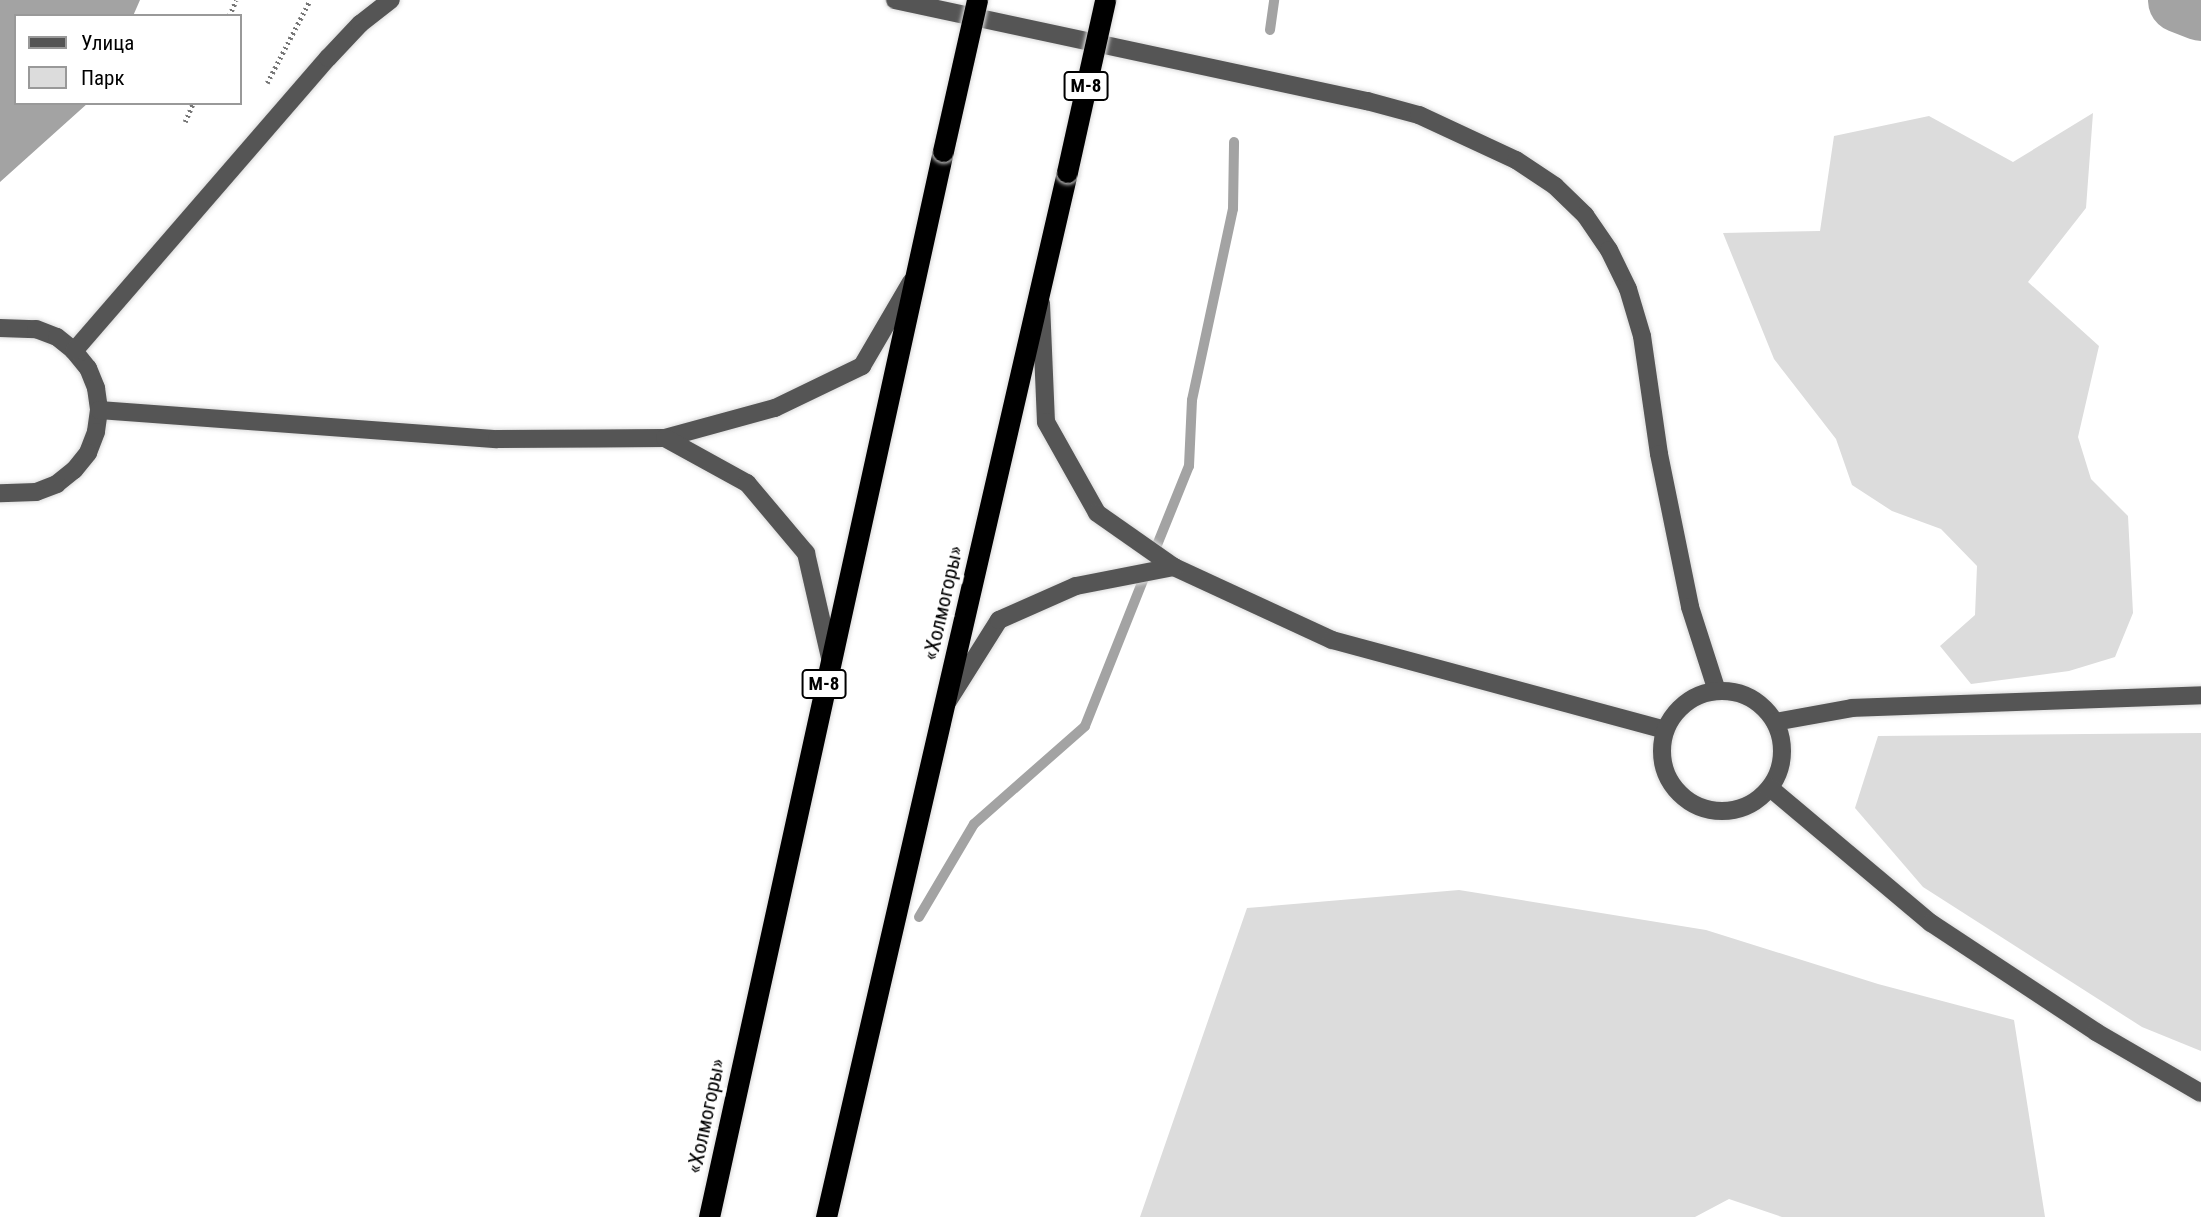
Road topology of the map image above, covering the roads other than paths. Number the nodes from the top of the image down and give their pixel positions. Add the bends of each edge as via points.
1 (391, 0) edge
2 (895, 0) edge
3 (977, 0) edge
4 (1105, 0) edge
5 (915, 274) junction
6 (1041, 290) junction
7 (0, 328) edge
8 (74, 351) junction
9 (99, 410) junction
10 (665, 438) junction
11 (0, 493) edge
12 (1174, 567) junction
13 (830, 658) junction
14 (1717, 691) junction
15 (2201, 695) edge
16 (944, 707) junction
17 (1775, 722) junction
18 (1665, 730) junction
19 (1770, 788) junction
20 (2201, 1093) edge
21 (709, 1217) edge
22 (826, 1217) edge

1 - 8 street via 336,49
2 - 14 street via 1406,111 1516,160 1555,186 1585,215 1628,289 1642,336 1659,454 1690,607
3 - 5 highway, «Холмогоры» / М-8, bridge
4 - 6 highway, «Холмогоры» / М-8, bridge
5 - 10 street via 862,366 775,408
5 - 13 highway, «Холмогоры» / М-8
6 - 12 street via 1046,422 1097,513
6 - 16 highway, «Холмогоры» / М-8
7 - 8 street via 36,329 57,337
8 - 9 street via 88,368
9 - 10 street via 497,439
9 - 11 street via 88,453 74,470 57,484 36,492
10 - 13 street via 747,483 806,553
12 - 16 street via 1076,586 999,620
12 - 18 street via 1332,640
13 - 21 highway, «Холмогоры» / М-8
14 - 17 street via 1751,698
14 - 18 street via 1685,702
15 - 17 street via 1852,708
16 - 22 highway, «Холмогоры» / М-8
17 - 19 street via 1782,757
18 - 19 street via 1662,764 1678,794 1692,805 1708,811 1742,809
19 - 20 street via 1931,923

